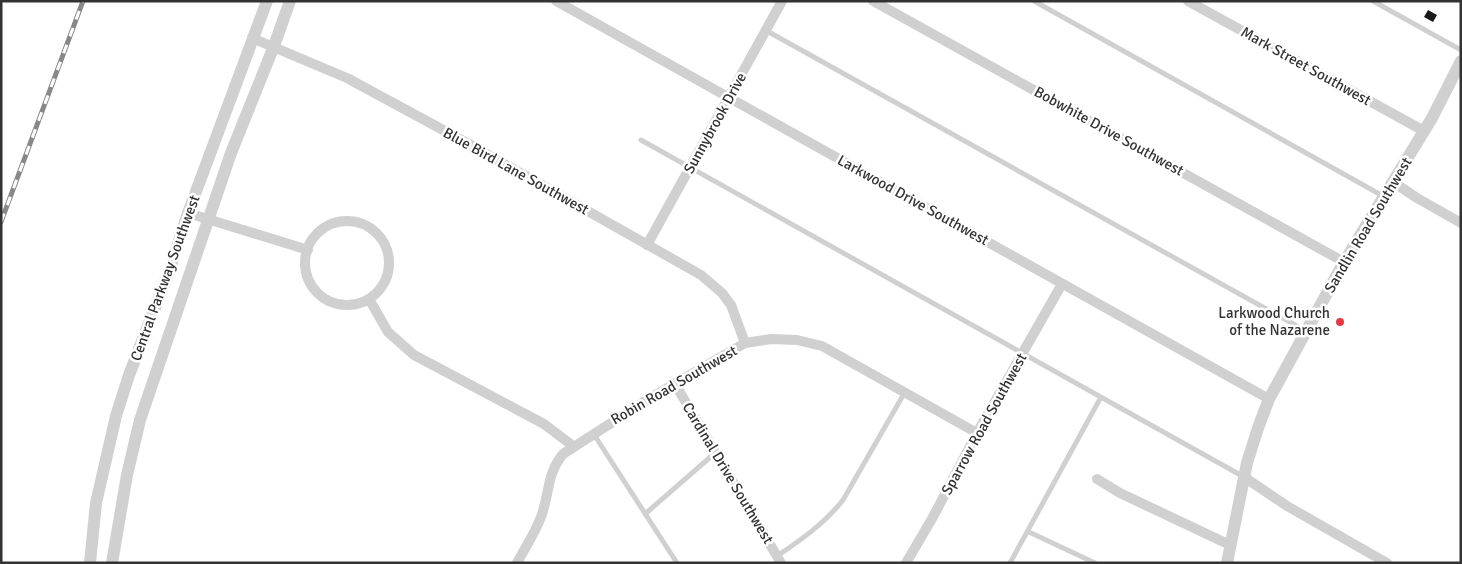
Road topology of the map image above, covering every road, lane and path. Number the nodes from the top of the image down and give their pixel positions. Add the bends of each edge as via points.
1 (267, 1) edge
2 (290, 1) edge
3 (556, 1) edge
4 (782, 1) edge
5 (873, 1) edge
6 (1034, 1) edge
7 (1188, 1) edge
8 (1374, 1) edge
9 (767, 31) junction
10 (252, 38) junction
11 (274, 46) junction
12 (1461, 50) edge
13 (1461, 60) edge
14 (1457, 73) edge
15 (729, 97) junction
16 (1424, 131) junction
17 (641, 140) dead end
18 (690, 167) junction
19 (1392, 182) junction
20 (1384, 197) junction
21 (188, 213) junction
22 (208, 219) junction
23 (1461, 223) edge
24 (647, 245) junction
25 (308, 250) junction
26 (1344, 262) junction
27 (1062, 284) junction
28 (369, 299) junction
29 (1307, 332) junction
30 (745, 344) junction
31 (1022, 352) junction
32 (675, 384) junction
33 (905, 392) junction
34 (1101, 397) junction
35 (1269, 399) junction
36 (593, 433) junction
37 (977, 433) junction
38 (573, 446) junction
39 (715, 453) junction
40 (1244, 477) junction
41 (1097, 479) dead end
42 (645, 514) junction
43 (1028, 532) junction
44 (1230, 545) junction
45 (779, 559) edge
46 (90, 563) edge
47 (112, 563) edge
48 (517, 563) edge
49 (676, 563) edge
50 (906, 563) edge
51 (1010, 563) edge
52 (1095, 563) edge
53 (1227, 563) edge
54 (1387, 563) edge

1 - 10 street, Central Parkway Southwest
2 - 11 street, Central Parkway Southwest
3 - 15 street, Larkwood Drive Southwest
4 - 9 street, Sunnybrook Drive
5 - 26 street, Bobwhite Drive Southwest
6 - 20 lane
7 - 16 street, Mark Street Southwest
8 - 12 lane
9 - 15 street, Sunnybrook Drive
9 - 29 lane
10 - 11 street, Blue Bird Lane Southwest
10 - 21 street, Central Parkway Southwest
11 - 22 street, Central Parkway Southwest via 230,153
11 - 24 street, Blue Bird Lane Southwest via 348,78
13 - 14 street, Sandlin Road Southwest
14 - 16 street, Sandlin Road Southwest
15 - 18 street, Sunnybrook Drive
15 - 27 street, Larkwood Drive Southwest
16 - 19 street, Sandlin Road Southwest
17 - 18 lane
18 - 24 street, Sunnybrook Drive
18 - 31 lane
19 - 20 street, Sandlin Road Southwest
19 - 23 street
20 - 26 street, Sandlin Road Southwest
21 - 22 street
21 - 46 street, Central Parkway Southwest via 116,416 96,503
22 - 25 street
22 - 47 street, Central Parkway Southwest via 140,420
24 - 30 street, Blue Bird Lane Southwest via 701,275 722,292 731,305
25 - 28 street via 305,261 307,274 320,296 344,305
25 - 28 street via 315,236 340,222 355,222 380,236 387,249 387,277 380,290
26 - 29 street, Sandlin Road Southwest
27 - 31 street, Sparrow Road Southwest
27 - 35 street, Larkwood Drive Southwest
28 - 38 street via 388,332 414,354 544,424
29 - 35 street, Sandlin Road Southwest
30 - 32 street, Robin Road Southwest
30 - 33 street, Robin Road Southwest via 771,339 797,340 822,346
31 - 34 lane
31 - 37 street, Sparrow Road Southwest
32 - 36 street, Robin Road Southwest
32 - 39 street, Cardinal Drive Southwest
33 - 37 street, Robin Road Southwest
33 - 45 lane via 843,500
34 - 40 lane
34 - 43 lane
35 - 40 street, Sandlin Road Southwest
36 - 38 street, Robin Road Southwest
36 - 42 lane
37 - 50 street, Sparrow Road Southwest
38 - 48 street, Robin Road Southwest via 554,464 542,515
39 - 42 lane
39 - 45 street, Cardinal Drive Southwest
40 - 44 street, Sandlin Road Southwest
40 - 54 street via 1287,506
41 - 44 street
42 - 49 lane
43 - 51 lane
43 - 52 lane
44 - 53 street, Sandlin Road Southwest

